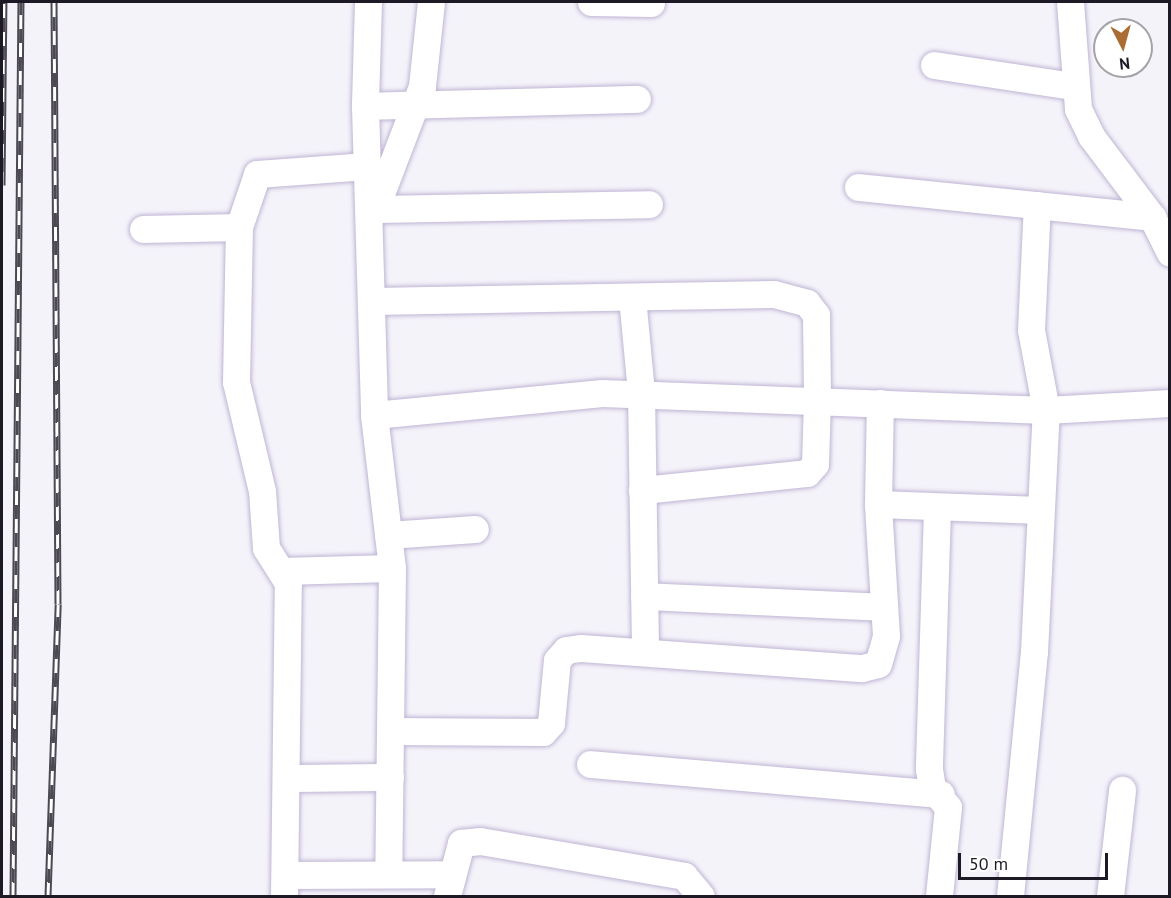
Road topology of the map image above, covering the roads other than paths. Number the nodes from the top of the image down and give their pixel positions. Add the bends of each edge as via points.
1 (368, 2) edge
2 (431, 2) edge
3 (591, 2) edge
4 (1070, 2) edge
5 (651, 3) edge
6 (934, 65) dead end
7 (1072, 86) junction
8 (638, 99) dead end
9 (416, 104) junction
10 (365, 106) junction
11 (367, 166) junction
12 (858, 187) dead end
13 (649, 204) dead end
14 (1037, 205) junction
15 (372, 216) junction
16 (1152, 217) junction
17 (239, 227) junction
18 (143, 229) dead end
19 (1170, 253) edge
20 (632, 297) junction
21 (371, 301) junction
22 (641, 393) junction
23 (817, 400) junction
24 (880, 403) junction
25 (1170, 404) edge
26 (1046, 410) junction
27 (374, 415) junction
28 (642, 490) junction
29 (878, 504) junction
30 (937, 509) junction
31 (1040, 510) junction
32 (475, 529) dead end
33 (388, 535) junction
34 (392, 568) junction
35 (281, 571) junction
36 (644, 596) junction
37 (884, 607) junction
38 (645, 650) junction
39 (390, 731) junction
40 (590, 764) dead end
41 (390, 777) junction
42 (286, 778) junction
43 (1122, 790) dead end
44 (941, 794) junction
45 (388, 874) junction
46 (448, 885) edge
47 (285, 886) edge
48 (701, 897) edge
49 (939, 897) edge
50 (1011, 897) edge
51 (1110, 897) edge

1 - 10 street
2 - 9 street via 429,57
3 - 5 street
4 - 7 street
6 - 7 street
7 - 16 street via 1091,136
8 - 9 street
9 - 10 street
9 - 15 street
10 - 11 street
11 - 15 street
11 - 17 street via 257,174
12 - 14 street
13 - 15 street
14 - 16 street
14 - 26 street via 1031,330
15 - 21 street
16 - 19 street
17 - 18 street
17 - 35 street via 236,382 262,491 266,548 271,565
20 - 21 street
20 - 22 street
20 - 23 street via 774,294 807,303 816,315
21 - 27 street
22 - 23 street
22 - 27 street
22 - 28 street
23 - 24 street
23 - 28 street via 815,464 807,473
24 - 26 street
24 - 29 street
25 - 26 street
26 - 31 street
27 - 33 street
28 - 36 street
29 - 30 street
29 - 37 street
30 - 31 street
30 - 44 street via 929,769 932,788
31 - 50 street via 1034,652
32 - 33 street
33 - 34 street
34 - 35 street
34 - 39 street
35 - 42 street via 288,595
36 - 37 street
36 - 38 street
37 - 38 street via 885,652 878,664 862,668
38 - 39 street via 566,650 557,660 551,723 543,732
39 - 41 street
40 - 44 street
41 - 42 street
41 - 45 street
42 - 47 street
43 - 51 street
44 - 49 street via 947,826
45 - 46 street
45 - 47 street
46 - 48 street via 461,843 480,841 684,876

